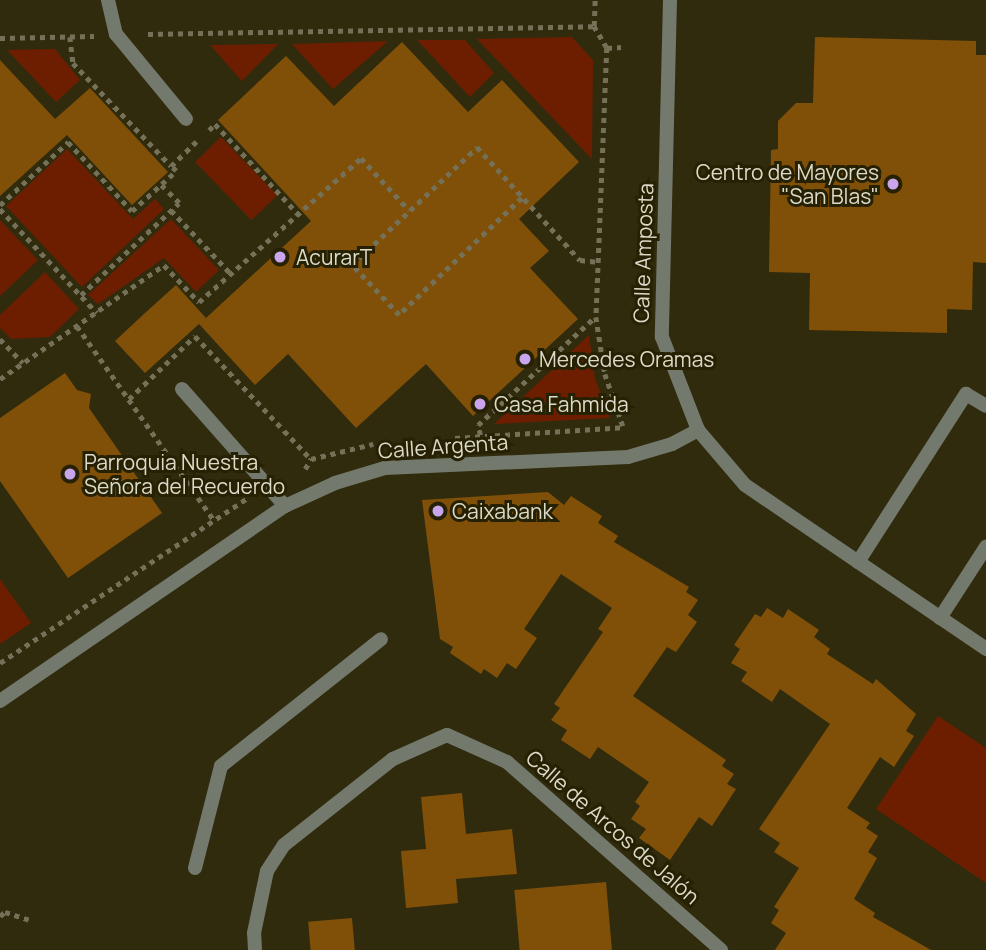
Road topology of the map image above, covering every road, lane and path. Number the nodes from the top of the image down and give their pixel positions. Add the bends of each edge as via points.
1 (108, 0) edge
2 (595, 0) edge
3 (670, 0) edge
4 (594, 26) junction
5 (116, 34) junction
6 (0, 38) edge
7 (621, 47) dead end
8 (607, 48) junction
9 (186, 119) dead end
10 (171, 166) dead end
11 (161, 185) junction
12 (522, 198) junction
13 (0, 207) edge
14 (171, 210) junction
15 (409, 210) junction
16 (598, 262) junction
17 (231, 274) junction
18 (81, 295) junction
19 (97, 313) junction
20 (596, 317) junction
21 (77, 326) junction
22 (0, 339) edge
23 (23, 363) junction
24 (0, 379) edge
25 (182, 389) dead end
26 (128, 399) junction
27 (986, 407) edge
28 (623, 426) dead end
29 (698, 430) junction
30 (480, 435) dead end
31 (311, 459) dead end
32 (285, 506) junction
33 (213, 519) dead end
34 (986, 547) edge
35 (858, 562) junction
36 (940, 618) junction
37 (381, 639) dead end
38 (986, 649) edge
39 (0, 701) edge
40 (195, 868) dead end
41 (0, 916) edge
42 (29, 920) dead end
43 (255, 950) edge
44 (721, 950) edge

1 - 5 street
2 - 4 path
3 - 29 street, Calle Amposta via 662,337
4 - 5 path
4 - 8 path
5 - 6 path
5 - 9 street
7 - 8 path
8 - 16 path
10 - 11 path via 176,171
11 - 13 path via 132,211 68,142
11 - 14 path via 179,203
12 - 15 path via 477,147
12 - 15 path via 399,315 352,265
12 - 16 path via 580,260
13 - 18 path
14 - 17 path
14 - 18 path
15 - 17 path via 361,158
16 - 20 path
17 - 19 path via 200,302 164,265
18 - 19 path
19 - 21 path
20 - 28 path via 605,374
20 - 30 path via 478,425
21 - 23 path
21 - 26 path
22 - 23 path
23 - 24 path
25 - 32 street
26 - 31 path via 195,336
26 - 33 path
27 - 35 street via 967,394
29 - 32 street, Calle Argenta via 672,444 628,457 386,468 335,482
29 - 35 street, Calle Amposta via 745,485
32 - 39 street, Calle Argenta
34 - 36 street
35 - 36 street, Calle Amposta
36 - 38 street, Calle Amposta
37 - 40 street via 221,766
41 - 42 path via 5,912
43 - 44 street, Calle de Arcos de Jalón via 254,933 267,871 284,845 393,759 447,735 507,762

